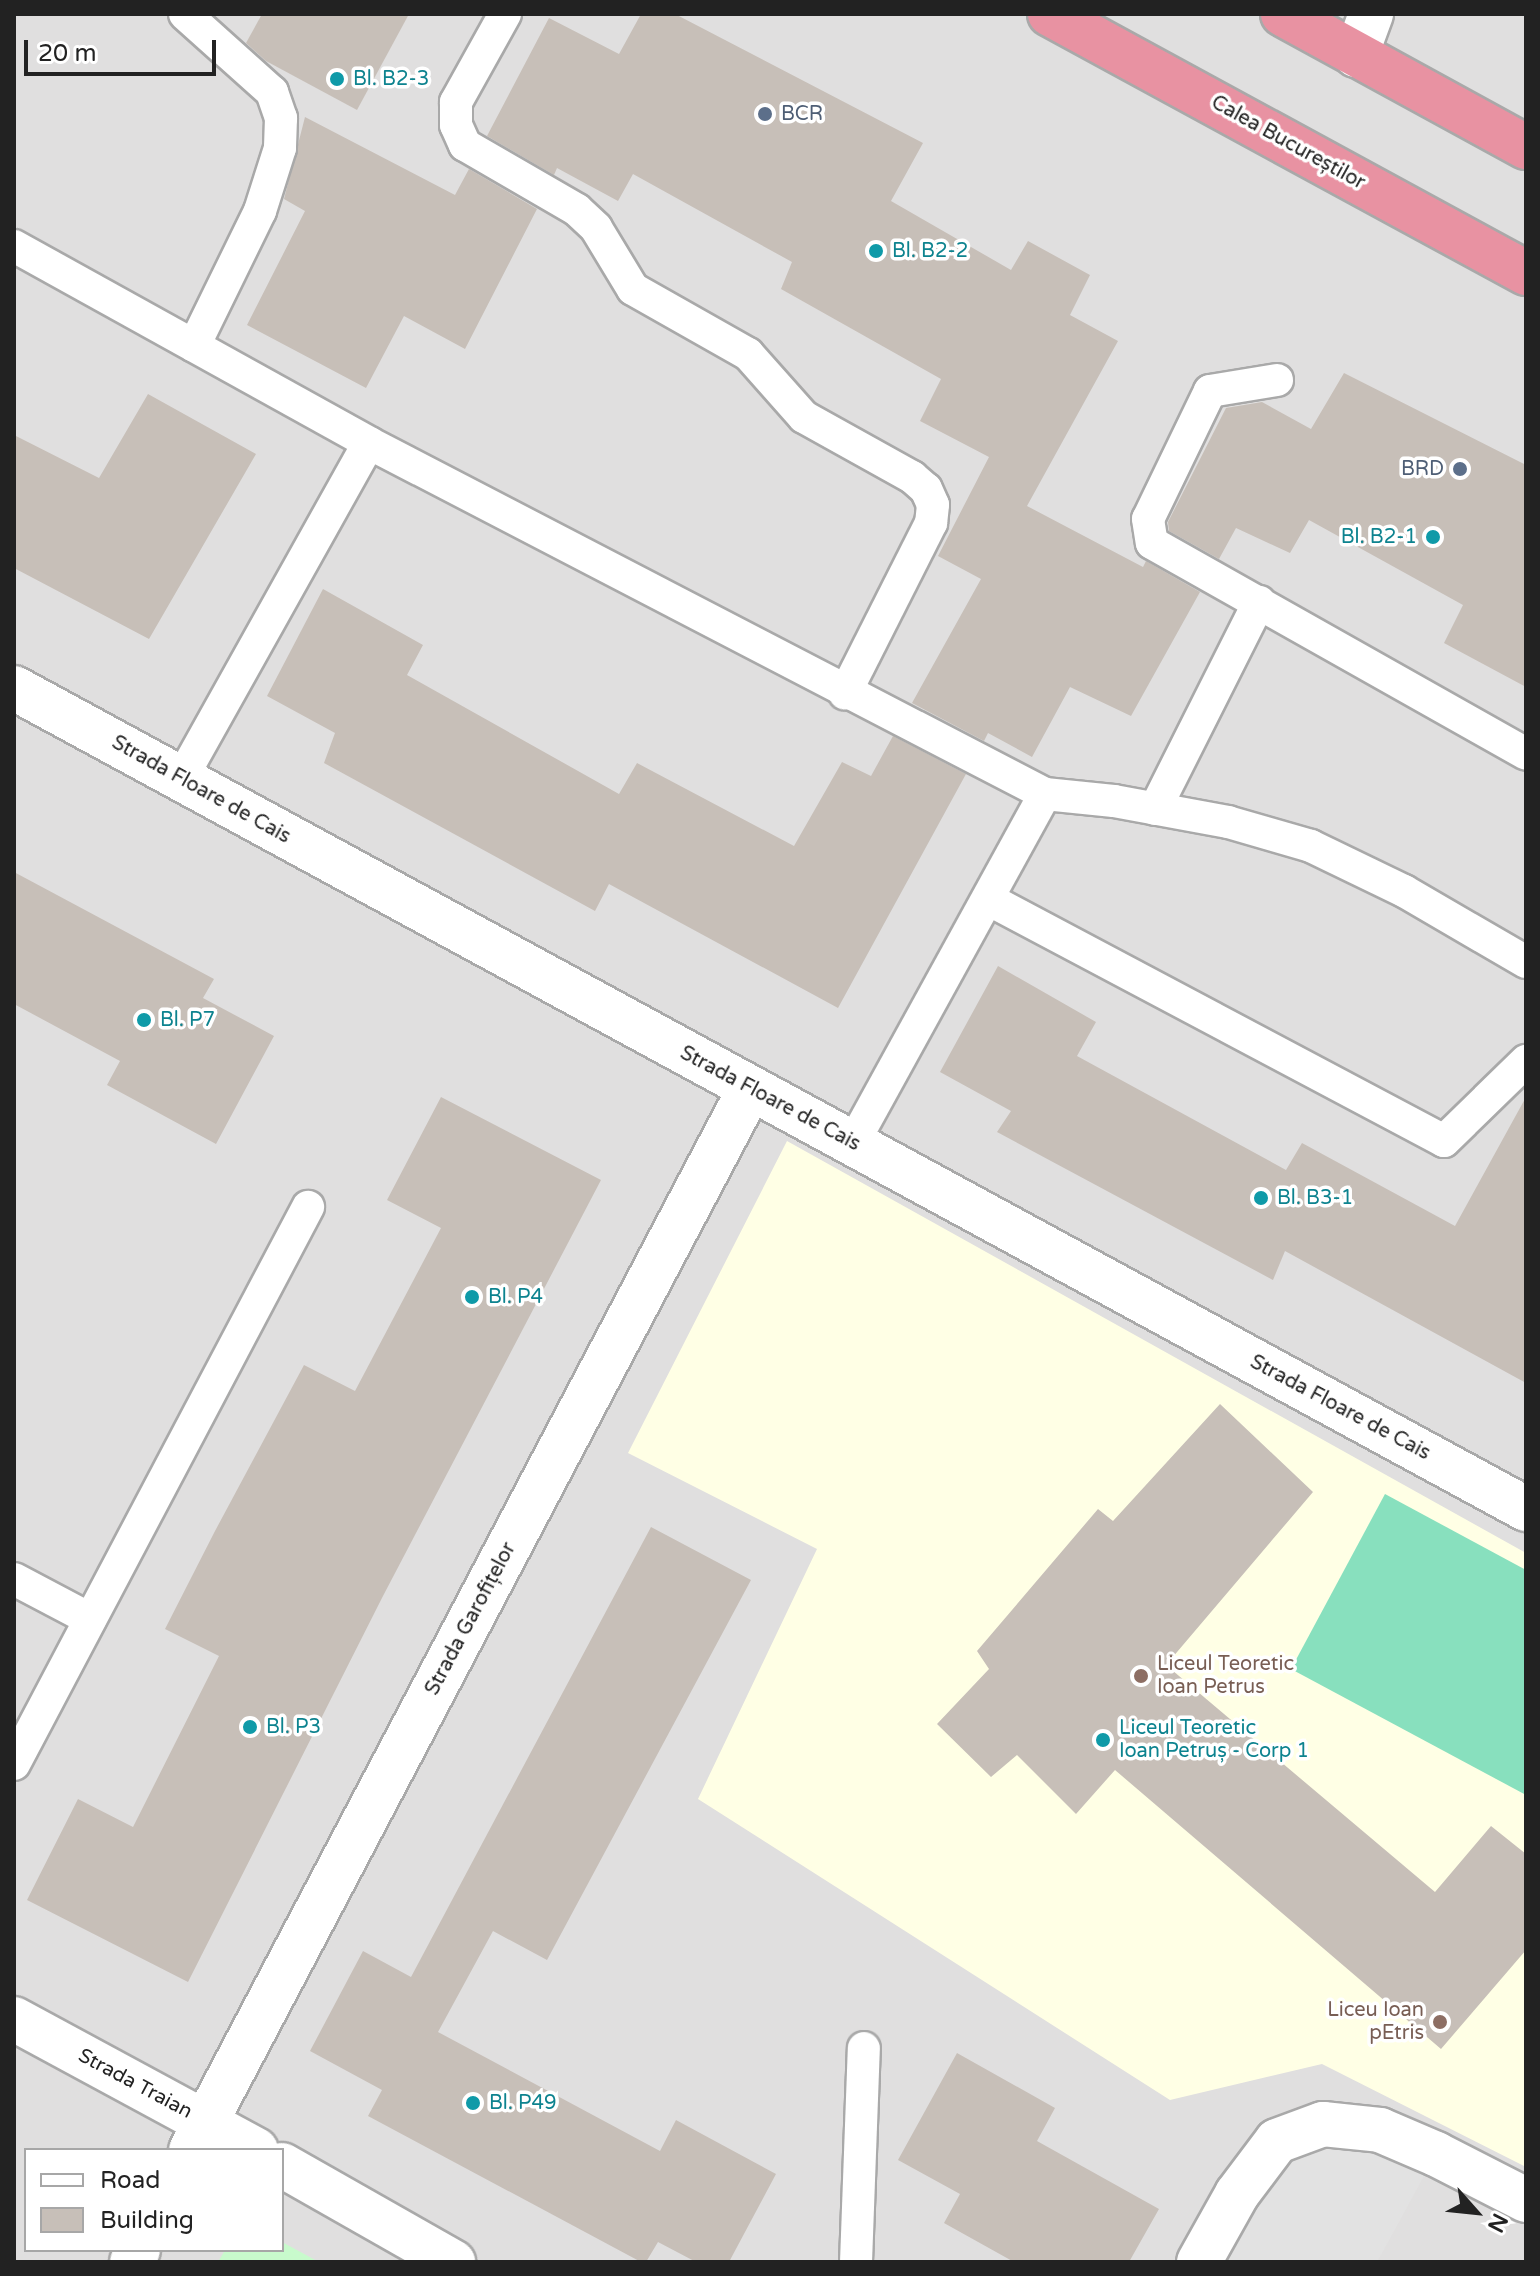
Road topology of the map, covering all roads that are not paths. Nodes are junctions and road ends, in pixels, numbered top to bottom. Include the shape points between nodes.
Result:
1 (185, 14) edge
2 (505, 14) edge
3 (1050, 14) edge
4 (1283, 14) edge
5 (1371, 14) edge
6 (1356, 55) junction
7 (1526, 147) edge
8 (14, 246) edge
9 (1526, 273) edge
10 (194, 346) junction
11 (1277, 380) dead end
12 (369, 443) junction
13 (1259, 602) junction
14 (14, 688) edge
15 (845, 693) junction
16 (1526, 754) edge
17 (181, 779) junction
18 (1045, 794) junction
19 (1155, 809) junction
20 (988, 899) junction
21 (1526, 962) edge
22 (1526, 1061) edge
23 (750, 1089) junction
24 (853, 1143) junction
25 (308, 1207) dead end
26 (1526, 1509) edge
27 (14, 1579) edge
28 (90, 1619) junction
29 (14, 1764) edge
30 (14, 2019) edge
31 (864, 2048) dead end
32 (198, 2136) edge
33 (248, 2148) edge
34 (284, 2166) edge
35 (1526, 2200) edge
36 (453, 2262) edge
37 (856, 2262) edge
38 (1199, 2262) edge

1 - 10 lane via 272,92 281,118 280,148 260,211
2 - 15 lane via 456,102 456,125 465,145 577,210 596,228 633,289 748,354 804,417 926,489 933,505 931,523
3 - 9 highway, Calea Bucureștilor
4 - 6 highway
5 - 6 street
6 - 7 highway
8 - 10 lane
10 - 12 lane
11 - 13 lane via 1210,391 1148,519 1152,543
12 - 15 lane
12 - 17 lane
13 - 16 lane
13 - 19 lane
14 - 17 street, Strada Floare de Cais
15 - 18 lane
17 - 23 street, Strada Floare de Cais
18 - 19 lane
18 - 20 lane
19 - 21 lane via 1228,822 1311,846 1404,891
20 - 22 lane via 1444,1141
20 - 24 lane
23 - 24 street, Strada Floare de Cais
23 - 32 street, Strada Garofițelor
24 - 26 street, Strada Floare de Cais
25 - 28 lane
27 - 28 lane
28 - 29 lane
30 - 32 street, Strada Traian
31 - 37 lane
32 - 33 street, Strada Traian
34 - 36 street
35 - 38 street via 1380,2130 1323,2124 1277,2141 1237,2194

